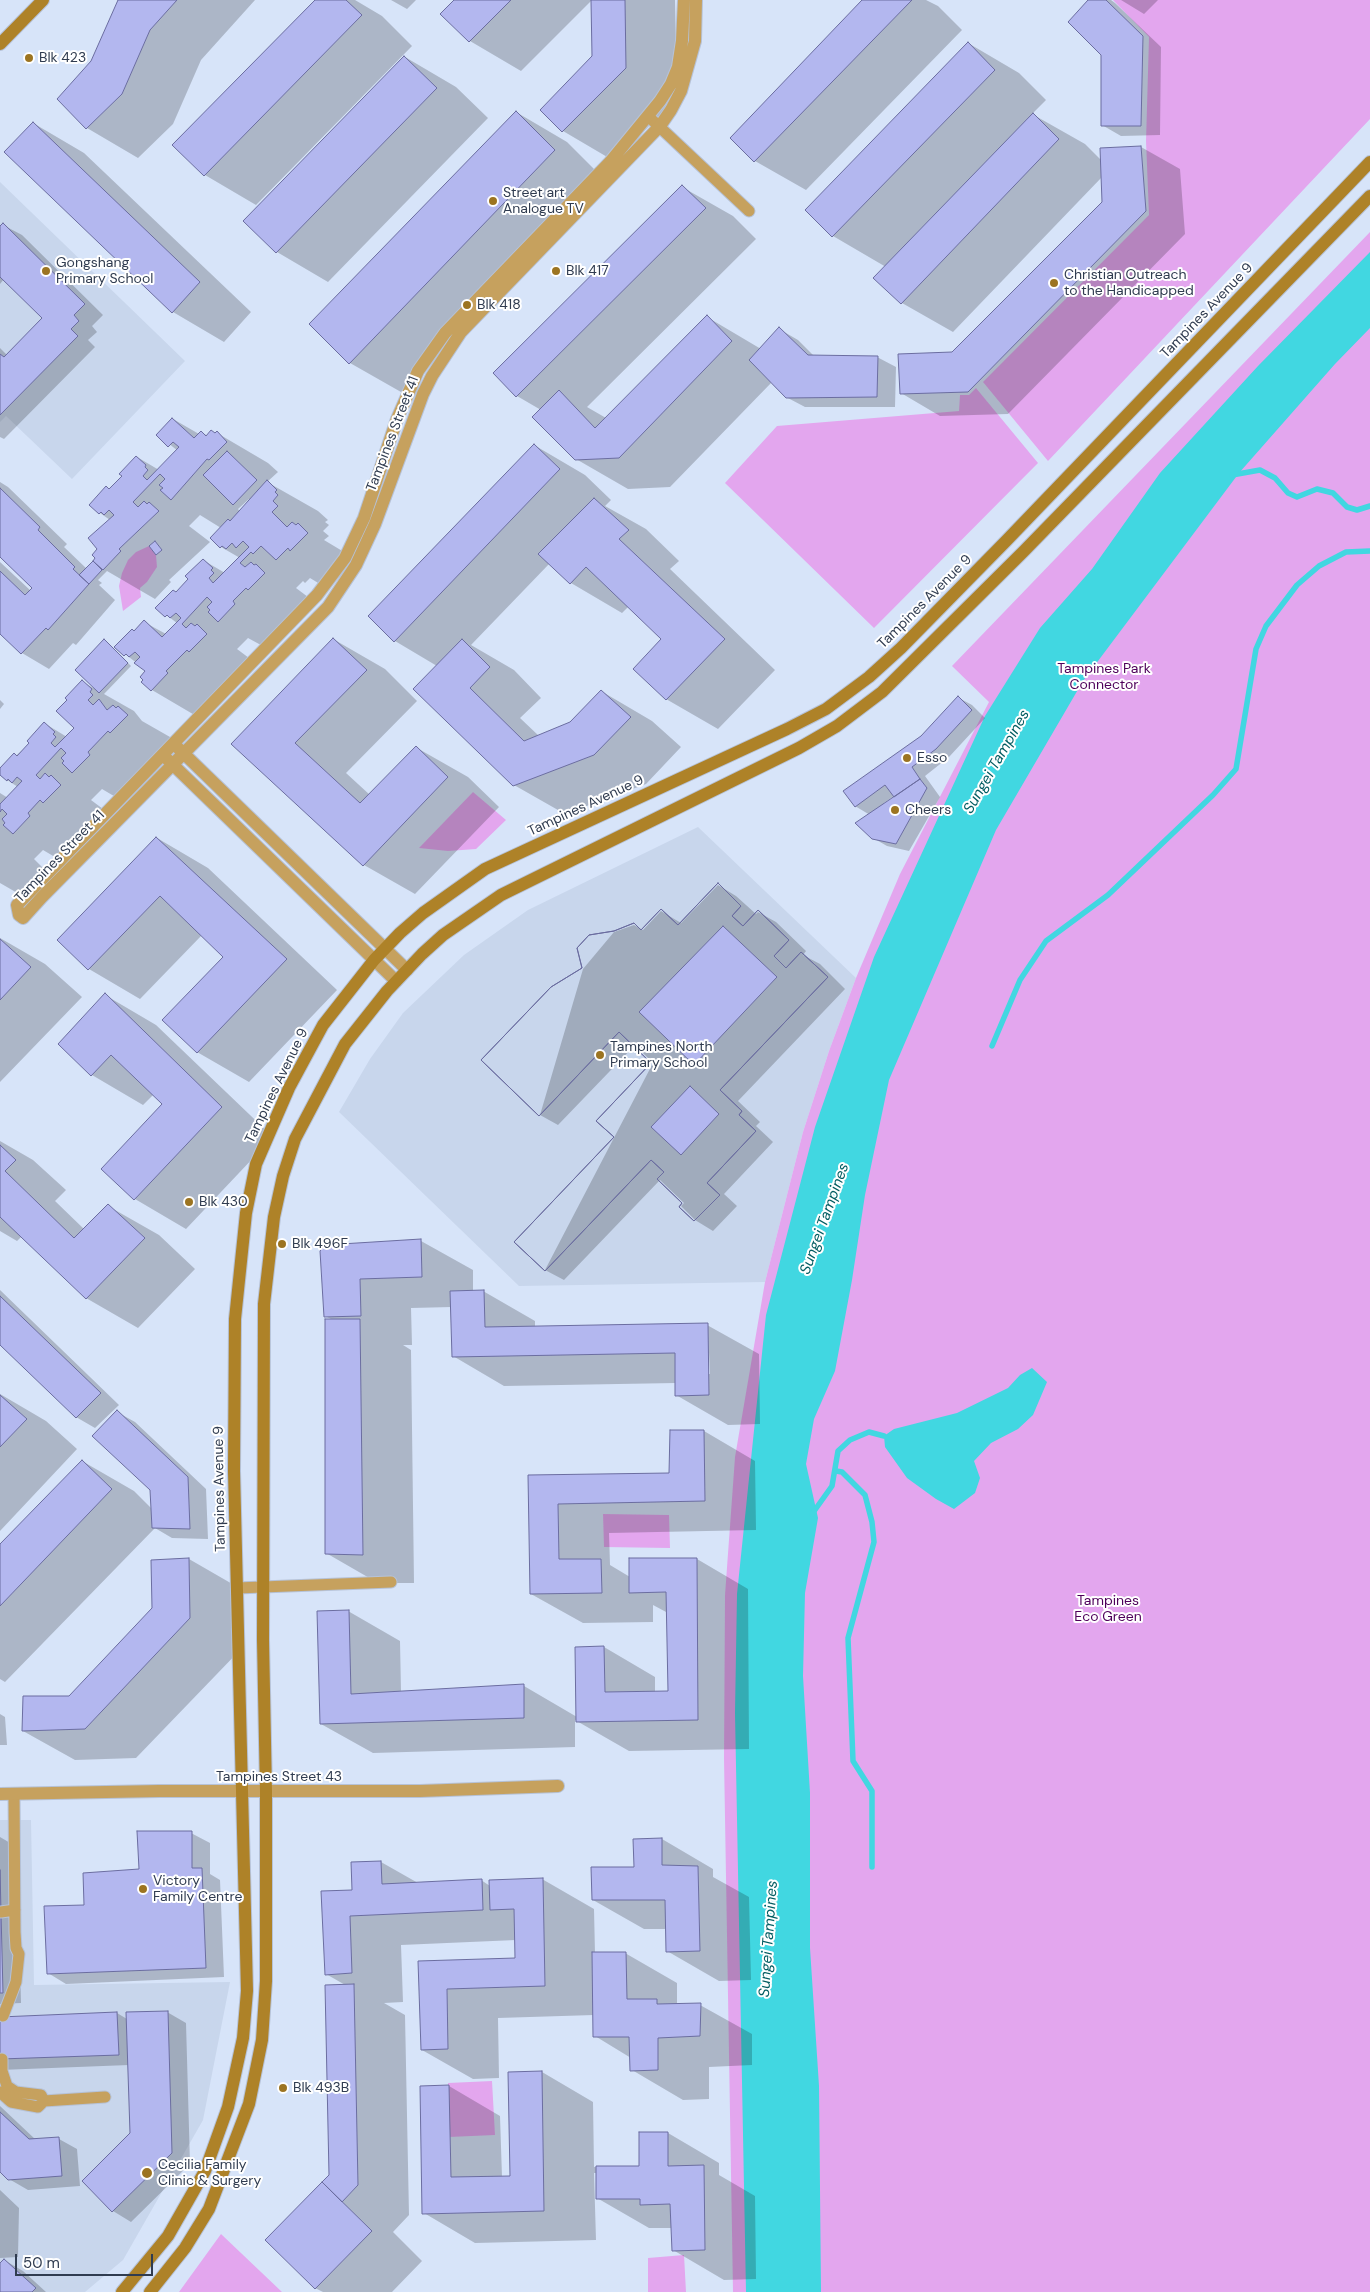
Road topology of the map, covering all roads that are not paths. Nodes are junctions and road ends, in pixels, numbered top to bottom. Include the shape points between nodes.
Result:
1 (43, 0) edge
2 (684, 0) edge
3 (696, 0) edge
4 (0, 44) edge
5 (649, 117) junction
6 (660, 126) junction
7 (1370, 162) edge
8 (1370, 196) edge
9 (749, 211) dead end
10 (397, 419) junction
11 (410, 425) junction
12 (370, 521) junction
13 (173, 744) junction
14 (183, 753) junction
15 (163, 754) junction
16 (172, 764) junction
17 (384, 949) junction
18 (374, 960) junction
19 (407, 970) junction
20 (396, 981) junction
21 (391, 1582) dead end
22 (263, 1587) junction
23 (237, 1588) junction
24 (558, 1786) dead end
25 (242, 1792) junction
26 (266, 1792) junction
27 (0, 1794) edge
28 (14, 1794) junction
29 (15, 1910) junction
30 (1, 1912) edge
31 (16, 1948) junction
32 (0, 2001) edge
33 (4, 2016) dead end
34 (2, 2059) dead end
35 (0, 2092) edge
36 (104, 2097) dead end
37 (44, 2101) junction
38 (122, 2292) edge
39 (150, 2292) edge

1 - 4 main road
2 - 5 street, Tampines Street 41 via 678,67
3 - 6 street, Tampines Street 41 via 695,41 688,70 681,91
5 - 6 lane
5 - 10 street, Tampines Street 41 via 610,162 445,333 418,371
6 - 9 lane
6 - 11 street, Tampines Street 41 via 461,332 432,376
7 - 17 main road, Tampines Avenue 9 via 1007,540 869,677 826,709 787,729 485,869 423,913
8 - 19 main road via 882,692 837,726 799,748 501,895 443,935
10 - 11 lane
10 - 12 street, Tampines Street 41
11 - 12 street, Tampines Street 41
12 - 13 street, Tampines Street 41 via 317,595
12 - 14 street, Tampines Street 41 via 356,565 328,607
13 - 14 street
13 - 15 street, Tampines Street 41
14 - 16 street, Tampines Street 41
14 - 17 street
15 - 16 street
15 - 16 street, Tampines Street 41 via 17,905 19,915 23,918
16 - 18 street
17 - 18 main road, Tampines Avenue 9
17 - 19 street
18 - 20 street
18 - 23 main road, Tampines Avenue 9 via 323,1025 289,1088 254,1174 246,1213 234,1338
19 - 20 main road
20 - 22 main road via 345,1044 313,1103 295,1139 274,1217 262,1350
21 - 22 lane
22 - 23 lane
22 - 26 main road
23 - 25 main road, Tampines Avenue 9
24 - 26 street, Tampines Street 43 via 420,1792
25 - 26 street, Tampines Street 43
25 - 28 street, Tampines Street 43
25 - 38 main road, Tampines Avenue 9 via 248,1991 235,2080 221,2130 193,2194 168,2236
26 - 39 main road via 265,2007 255,2080 241,2127 209,2209 185,2248
27 - 28 street, Tampines Street 43
28 - 29 lane
29 - 30 lane
29 - 31 lane
31 - 32 lane via 5,1994
31 - 33 lane via 19,1954 16,1982
34 - 37 lane via 2,2071 8,2086 16,2092 41,2095
35 - 37 lane via 7,2100 38,2107
36 - 37 lane

